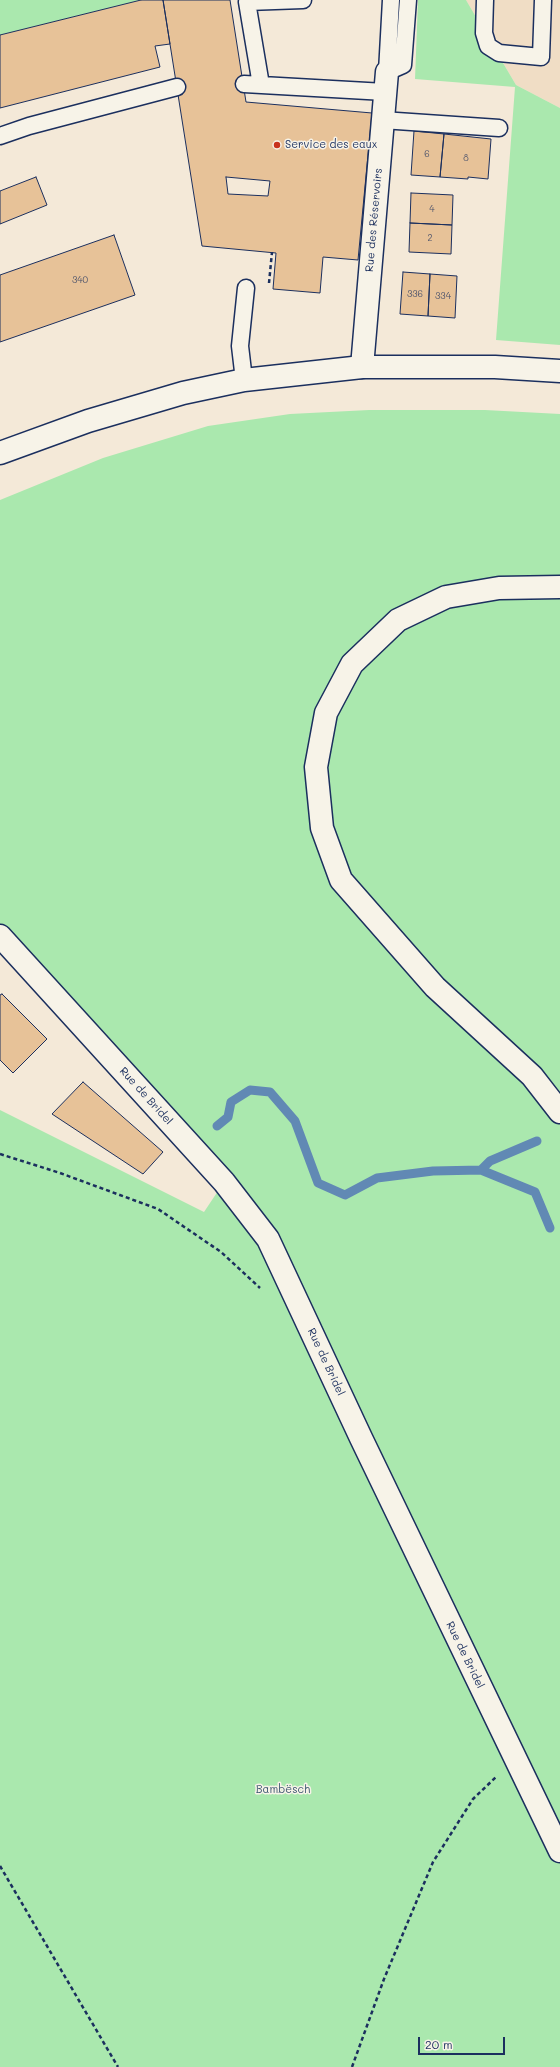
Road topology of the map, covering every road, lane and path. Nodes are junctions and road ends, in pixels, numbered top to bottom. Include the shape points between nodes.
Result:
1 (303, 0) edge
2 (391, 0) edge
3 (408, 0) edge
4 (485, 0) edge
5 (543, 0) edge
6 (386, 82) junction
7 (244, 84) dead end
8 (261, 85) junction
9 (177, 87) dead end
10 (382, 120) junction
11 (498, 128) dead end
12 (0, 136) edge
13 (246, 288) dead end
14 (362, 367) junction
15 (560, 371) edge
16 (244, 380) junction
17 (0, 453) edge
18 (560, 587) edge
19 (0, 936) edge
20 (560, 1112) edge
21 (0, 1154) edge
22 (266, 1293) dead end
23 (515, 1759) junction
24 (560, 1851) edge
25 (0, 1866) edge
26 (118, 2067) edge
27 (352, 2067) edge

1 - 8 lane via 247,2
2 - 6 lane
3 - 6 lane via 403,65
4 - 5 lane via 484,33 488,46 499,53 540,57
6 - 8 lane
6 - 10 street, Rue des Réservoirs
7 - 8 lane
9 - 12 lane
10 - 11 lane
10 - 14 street, Rue des Réservoirs
13 - 16 lane via 240,346
14 - 15 street via 495,367
14 - 16 street
16 - 17 street via 183,393 88,421
18 - 20 street via 499,588 446,597 398,620 352,664 326,713 316,767 322,828 341,880 435,987 532,1076
19 - 23 street, Rue de Bridel via 224,1182 268,1239
21 - 22 path via 158,1209 221,1252
23 - 24 street, Rue de Bridel
23 - 27 path via 473,1798 433,1862 384,1978
25 - 26 path

